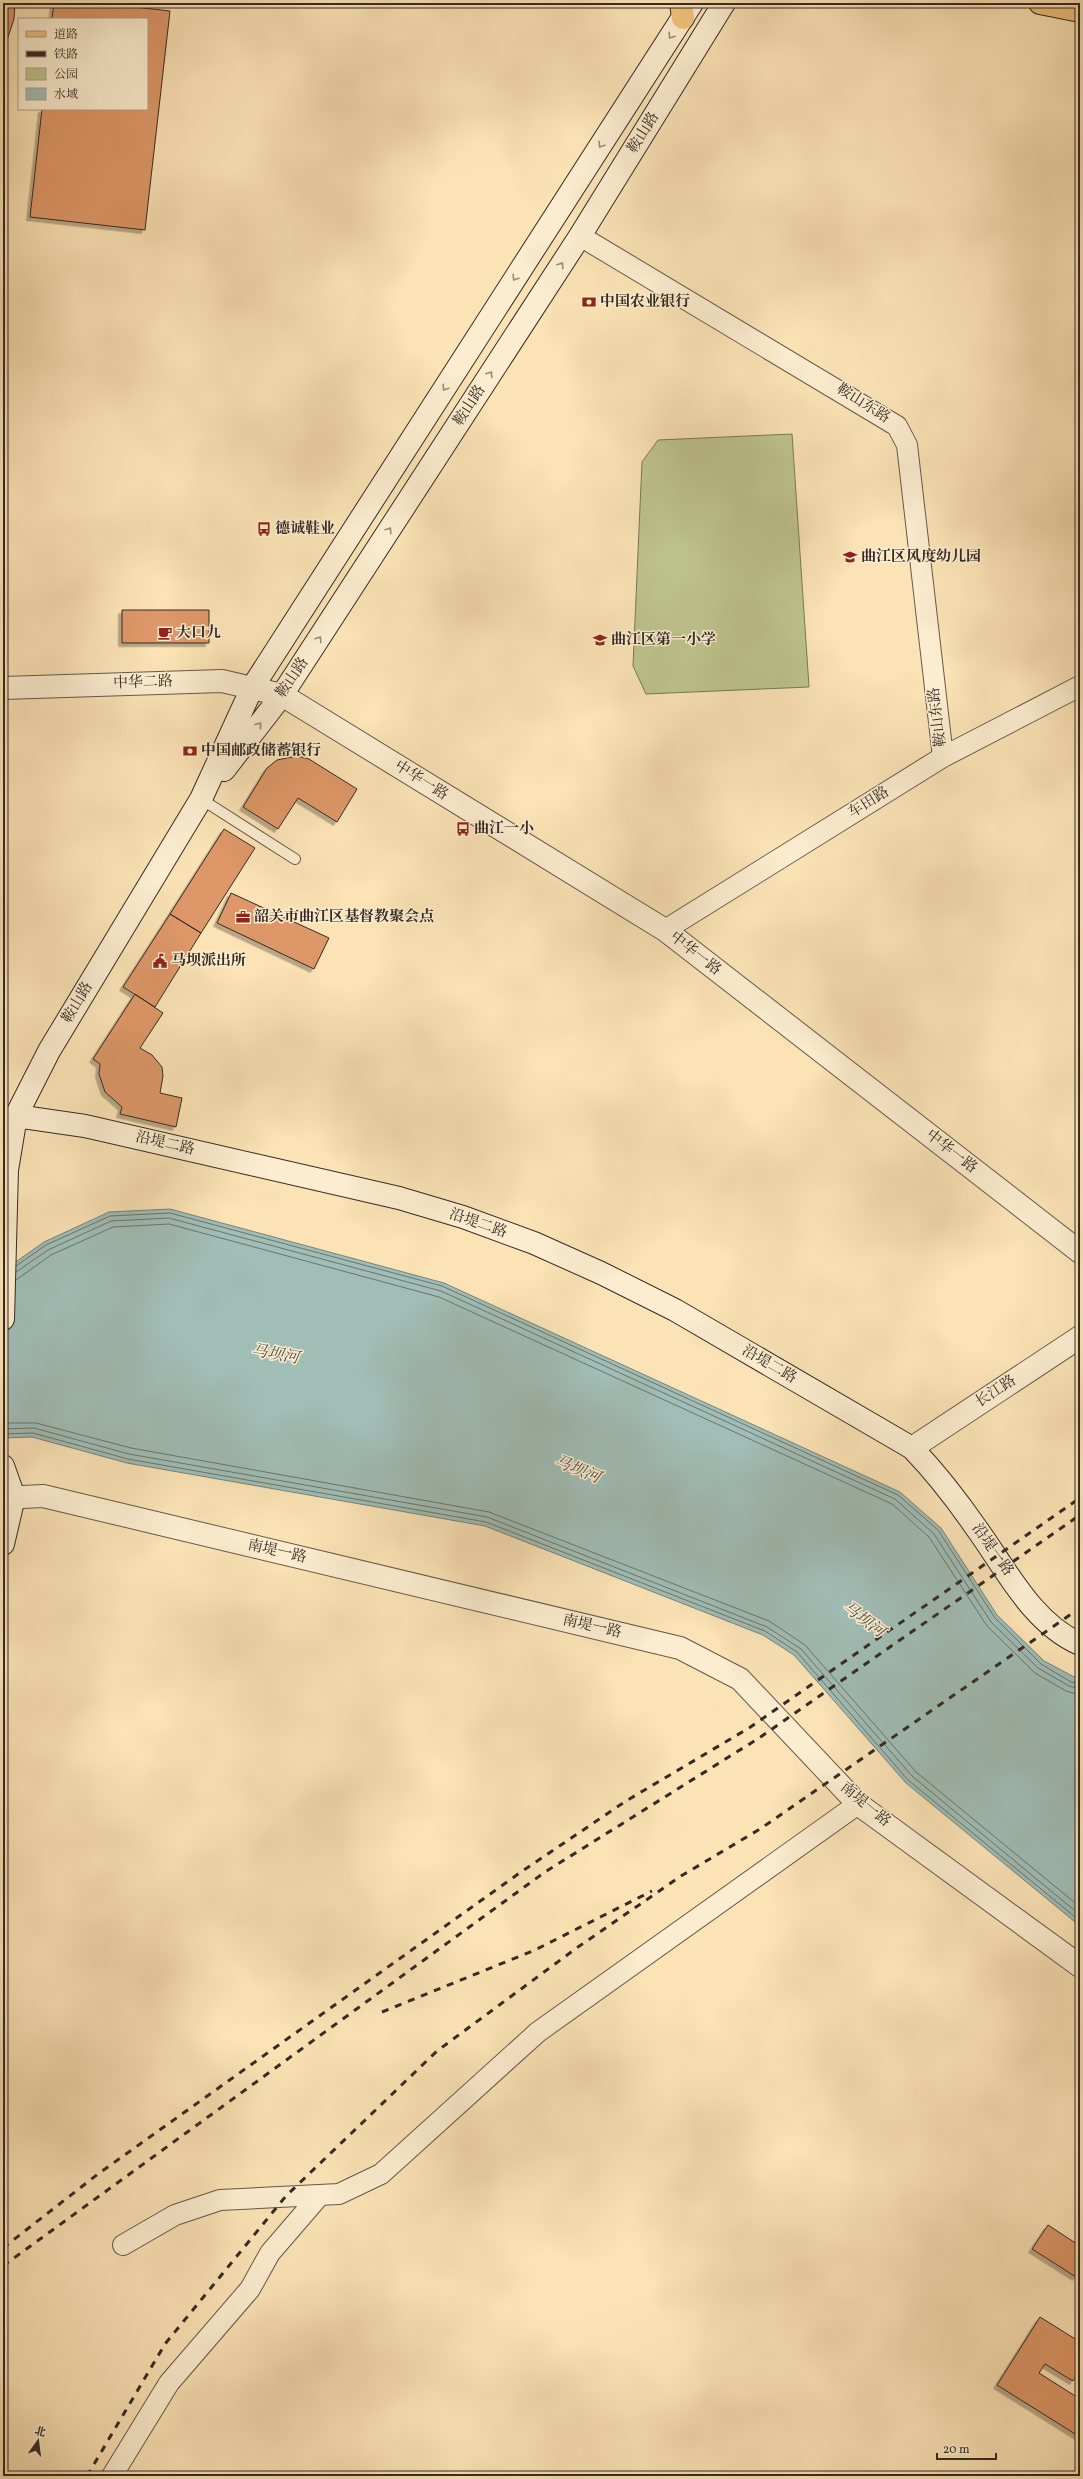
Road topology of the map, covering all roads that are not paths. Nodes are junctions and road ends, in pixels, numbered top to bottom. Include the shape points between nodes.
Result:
1 (724, 3) edge
2 (1040, 3) edge
3 (685, 8) edge
4 (1080, 11) edge
5 (580, 236) junction
6 (1080, 686) edge
7 (3, 688) edge
8 (252, 688) junction
9 (282, 696) junction
10 (943, 758) junction
11 (201, 799) junction
12 (296, 859) dead end
13 (664, 930) junction
14 (9, 1119) edge
15 (1080, 1252) edge
16 (3, 1319) edge
17 (1080, 1337) edge
18 (912, 1448) junction
19 (3, 1466) edge
20 (9, 1497) edge
21 (3, 1544) edge
22 (1080, 1644) edge
23 (858, 1804) junction
24 (1080, 1966) edge
25 (320, 2195) junction
26 (123, 2245) dead end
27 (112, 2476) edge

1 - 5 main road, 鞍山路
2 - 4 main road
3 -> 8 main road, 鞍山路
9 -> 5 main road, 鞍山路
5 - 10 street, 鞍山东路 via 890,420 899,430 907,445
6 - 10 street, 车田路
7 - 8 main road, 中华二路 via 222,681
8 - 9 main road, 中华二路
8 - 11 main road, 鞍山路
11 -> 9 main road, 鞍山路
9 - 13 main road, 中华一路
10 - 13 street, 车田路
11 - 12 lane
11 - 14 main road, 鞍山路
13 - 15 main road, 中华一路
14 - 16 main road, 鞍山路
14 - 18 main road, 沿堤二路 via 85,1126 399,1198 534,1243 675,1310
17 - 18 main road, 长江路
18 - 22 main road, 沿堤一路 via 940,1477 1021,1592 1044,1620
19 - 20 main road
20 - 21 main road
20 - 23 main road, 南堤一路 via 43,1496 680,1648 740,1680
23 - 24 main road, 南堤一路
23 - 25 street via 538,2032 381,2174 339,2194
25 - 26 street via 220,2200 175,2215
25 - 27 street via 270,2253 250,2289 169,2383

